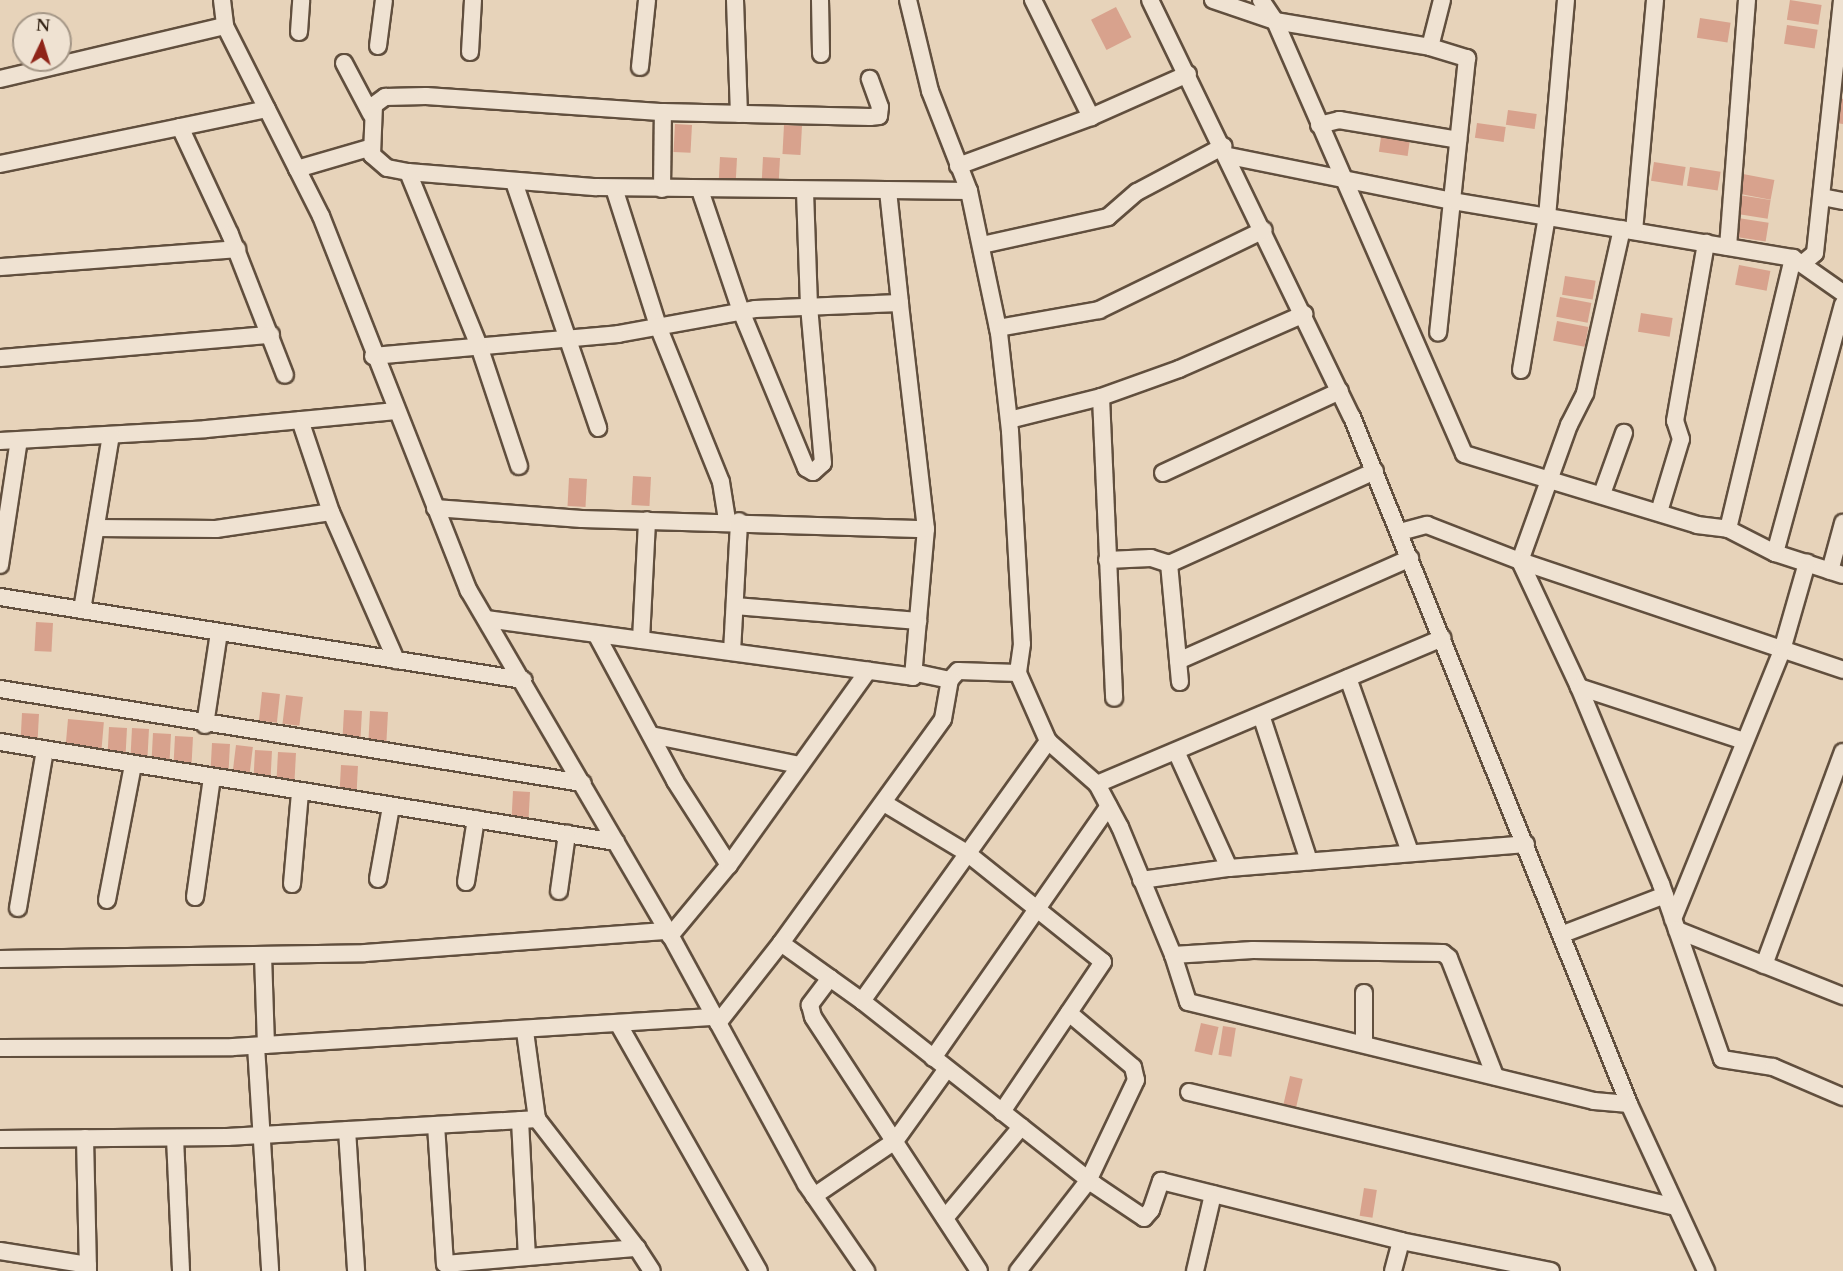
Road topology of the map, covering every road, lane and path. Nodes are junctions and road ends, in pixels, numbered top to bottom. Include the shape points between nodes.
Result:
1 (222, 0) edge
2 (301, 0) edge
3 (384, 0) edge
4 (473, 0) edge
5 (647, 0) edge
6 (735, 0) edge
7 (820, 0) edge
8 (908, 0) edge
9 (1033, 0) edge
10 (1150, 0) edge
11 (1213, 0) edge
12 (1261, 0) edge
13 (1442, 0) edge
14 (1566, 0) edge
15 (1655, 0) edge
16 (1747, 0) edge
17 (1842, 0) edge
18 (1275, 21) junction
19 (1841, 25) edge
20 (225, 26) junction
21 (299, 32) dead end
22 (378, 46) dead end
23 (1430, 47) junction
24 (470, 52) dead end
25 (821, 54) dead end
26 (344, 63) dead end
27 (640, 67) dead end
28 (1188, 74) junction
29 (0, 79) edge
30 (870, 79) dead end
31 (267, 109) junction
32 (663, 112) junction
33 (372, 114) junction
34 (739, 114) junction
35 (1091, 117) junction
36 (1319, 125) junction
37 (180, 127) junction
38 (1458, 140) junction
39 (372, 147) junction
40 (1226, 151) junction
41 (0, 164) edge
42 (958, 166) junction
43 (297, 168) junction
44 (408, 172) junction
45 (1343, 179) junction
46 (514, 182) junction
47 (614, 188) junction
48 (662, 189) junction
49 (699, 190) junction
50 (805, 191) junction
51 (888, 191) junction
52 (969, 191) junction
53 (1822, 197) junction
54 (1452, 201) junction
55 (1843, 201) edge
56 (1547, 217) junction
57 (1264, 230) junction
58 (1628, 230) junction
59 (1706, 243) junction
60 (982, 245) junction
61 (1728, 247) junction
62 (237, 249) junction
63 (1797, 261) junction
64 (0, 267) edge
65 (1843, 293) edge
66 (900, 303) junction
67 (1843, 304) edge
68 (809, 306) junction
69 (741, 311) junction
70 (1304, 314) junction
71 (658, 326) junction
72 (998, 328) junction
73 (1438, 332) dead end
74 (271, 335) junction
75 (566, 338) junction
76 (479, 346) junction
77 (373, 356) junction
78 (0, 358) edge
79 (1521, 370) dead end
80 (285, 375) dead end
81 (1340, 391) junction
82 (1101, 397) junction
83 (396, 411) junction
84 (300, 420) junction
85 (1009, 420) junction
86 (598, 428) dead end
87 (1624, 433) dead end
88 (111, 435) junction
89 (19, 440) junction
90 (0, 441) edge
91 (519, 466) dead end
92 (1375, 471) junction
93 (1163, 473) dead end
94 (1550, 478) junction
95 (1602, 494) junction
96 (435, 508) junction
97 (331, 512) junction
98 (1659, 512) junction
99 (647, 520) junction
100 (733, 521) junction
101 (1843, 523) edge
102 (97, 528) junction
103 (926, 529) junction
104 (1728, 529) junction
105 (1400, 532) junction
106 (1775, 553) junction
107 (1410, 558) junction
108 (1107, 560) junction
109 (1520, 561) junction
110 (1169, 564) junction
111 (1807, 564) junction
112 (0, 565) edge
113 (1837, 573) edge
114 (0, 597) edge
115 (735, 606) junction
116 (82, 610) junction
117 (486, 619) junction
118 (918, 621) junction
119 (219, 632) junction
120 (596, 634) junction
121 (1442, 638) junction
122 (641, 640) junction
123 (1782, 650) junction
124 (732, 652) junction
125 (396, 660) junction
126 (1178, 661) junction
127 (1843, 670) edge
128 (868, 671) junction
129 (913, 672) junction
130 (1018, 673) junction
131 (1348, 678) junction
132 (950, 680) junction
133 (522, 681) junction
134 (1180, 682) dead end
135 (1579, 687) junction
136 (0, 689) edge
137 (1114, 698) dead end
138 (1261, 715) junction
139 (205, 725) junction
140 (651, 735) junction
141 (1048, 741) junction
142 (1744, 741) junction
143 (0, 742) edge
144 (45, 750) junction
145 (1176, 751) junction
146 (1843, 752) edge
147 (133, 765) junction
148 (800, 765) junction
149 (212, 778) junction
150 (582, 783) junction
151 (1097, 784) junction
152 (300, 792) junction
153 (884, 803) junction
154 (1109, 806) junction
155 (391, 807) junction
156 (476, 819) junction
157 (567, 834) junction
158 (616, 842) junction
159 (1526, 844) junction
160 (1410, 852) junction
161 (967, 853) junction
162 (1309, 861) junction
163 (729, 865) junction
164 (1229, 868) junction
165 (378, 879) dead end
166 (1141, 880) junction
167 (466, 882) dead end
168 (292, 884) dead end
169 (559, 891) dead end
170 (1665, 895) junction
171 (195, 897) dead end
172 (107, 900) dead end
173 (1039, 907) junction
174 (18, 908) dead end
175 (1675, 924) junction
176 (669, 934) junction
177 (1563, 934) junction
178 (781, 943) junction
179 (263, 955) junction
180 (1173, 955) junction
181 (0, 959) edge
182 (1764, 965) junction
183 (830, 978) junction
184 (1364, 993) dead end
185 (1843, 996) edge
186 (862, 1001) junction
187 (1070, 1013) junction
188 (716, 1020) junction
189 (619, 1025) junction
190 (525, 1031) junction
191 (1364, 1043) junction
192 (261, 1045) junction
193 (0, 1048) edge
194 (933, 1058) junction
195 (946, 1070) junction
196 (1495, 1076) junction
197 (1189, 1092) dead end
198 (1843, 1097) edge
199 (1629, 1104) junction
200 (1002, 1112) junction
201 (528, 1119) junction
202 (436, 1125) junction
203 (1021, 1127) junction
204 (347, 1130) junction
205 (262, 1135) junction
206 (85, 1138) junction
207 (175, 1138) junction
208 (0, 1139) edge
209 (895, 1141) junction
210 (1088, 1181) junction
211 (1213, 1194) junction
212 (814, 1196) junction
213 (1675, 1208) junction
214 (945, 1218) junction
215 (1401, 1242) junction
216 (637, 1248) junction
217 (0, 1251) edge
218 (527, 1257) junction
219 (88, 1268) edge
220 (445, 1268) edge
221 (181, 1271) edge
222 (270, 1271) edge
223 (356, 1271) edge
224 (652, 1271) edge
225 (759, 1271) edge
226 (866, 1271) edge
227 (979, 1271) edge
228 (1018, 1271) edge
229 (1195, 1271) edge
230 (1393, 1271) edge
231 (1551, 1271) edge
232 (1706, 1271) edge

1 - 20 street
2 - 21 street
3 - 22 street
4 - 24 street
5 - 27 street
6 - 34 street
7 - 25 street
8 - 42 street via 930,91
9 - 35 street
10 - 28 street
11 - 18 street
12 - 18 street
13 - 23 street
14 - 56 street
15 - 58 street
16 - 61 street
17 - 19 street
18 - 23 street
18 - 36 street
19 - 53 street
20 - 29 street
20 - 31 street
23 - 38 street via 1467,58
26 - 33 street
28 - 35 street
28 - 40 street
30 - 34 street via 880,106 879,116
31 - 37 street
31 - 43 street
32 - 33 street via 426,96 385,97 374,105
32 - 34 street
32 - 48 street
33 - 39 street
35 - 42 street
36 - 38 street via 1339,120
36 - 45 street
37 - 41 street
37 - 62 street
38 - 54 street
39 - 43 street
39 - 44 street via 378,164
40 - 45 street
40 - 57 street
40 - 60 street via 1137,192 1108,217
42 - 52 street
43 - 77 street via 321,216
44 - 46 street
44 - 76 street
45 - 54 street
45 - 94 street via 1464,453
46 - 47 street
46 - 75 street
47 - 48 street
47 - 71 street
48 - 49 street
49 - 50 street
49 - 69 street
50 - 51 street
50 - 68 street
51 - 52 street
51 - 66 street
52 - 60 street
53 - 55 street
53 - 63 street via 1815,253
54 - 56 street
54 - 73 street
56 - 58 street
56 - 79 street
57 - 70 street
57 - 72 street via 1099,310
58 - 59 street
58 - 94 street via 1585,393
59 - 61 street
59 - 98 street via 1675,421 1681,439
60 - 72 street
61 - 63 street
62 - 64 street
62 - 74 street
63 - 65 street
63 - 104 street
66 - 68 street
66 - 103 street
67 - 106 street
68 - 69 street
68 - 69 street via 823,463 821,469 813,472 806,468
69 - 71 street
70 - 81 street
70 - 82 street via 1179,369
71 - 75 street
71 - 100 street
72 - 85 street
74 - 78 street
74 - 80 street
75 - 76 street
75 - 86 street
76 - 77 street
76 - 91 street
77 - 83 street
81 - 92 street
81 - 93 street
82 - 85 street
82 - 108 street
83 - 84 street
83 - 96 street
84 - 88 street
84 - 97 street
85 - 130 street via 1022,644
87 - 95 street
88 - 89 street
88 - 102 street
89 - 90 street
89 - 112 street
92 - 105 street
92 - 110 street
94 - 95 street
94 - 109 street
95 - 98 street
96 - 99 street
96 - 117 street via 469,591
97 - 102 street via 216,529
97 - 125 street
98 - 104 street
99 - 100 street
99 - 122 street
100 - 103 street
100 - 115 street
101 - 113 street
102 - 116 street
103 - 118 street
104 - 106 street
105 - 107 street
105 - 109 street via 1426,525
106 - 111 street
107 - 121 street
107 - 126 street
108 - 110 street via 1151,558
108 - 137 street
109 - 123 street
109 - 135 street
110 - 126 street
111 - 113 street
111 - 123 street
114 - 116 street
115 - 118 street
115 - 124 street
116 - 119 street
117 - 120 street
117 - 133 street
118 - 129 street
119 - 125 street
119 - 139 street
120 - 122 street
120 - 140 street
121 - 131 street
121 - 159 street
122 - 124 street
123 - 127 street
123 - 142 street
124 - 128 street
125 - 133 street
126 - 134 street
128 - 129 street via 913,677
128 - 148 street
129 - 132 street
130 - 132 street via 958,671
130 - 141 street
131 - 138 street
131 - 160 street
132 - 153 street via 943,718
133 - 150 street
135 - 142 street
135 - 170 street
136 - 139 street
138 - 145 street
138 - 162 street
139 - 150 street
140 - 148 street
140 - 163 street
141 - 151 street
141 - 161 street
142 - 175 street
143 - 144 street
144 - 147 street
144 - 174 street
145 - 151 street
145 - 164 street
146 - 182 street
147 - 149 street
147 - 172 street
148 - 163 street
149 - 152 street
149 - 171 street
150 - 158 street
151 - 154 street
152 - 155 street
152 - 168 street
153 - 161 street
153 - 178 street
154 - 166 street
154 - 173 street
155 - 156 street
155 - 165 street
156 - 157 street
156 - 167 street
157 - 158 street
157 - 169 street
158 - 176 street
159 - 160 street
159 - 177 street
160 - 162 street
161 - 173 street
161 - 186 street
162 - 164 street
163 - 176 street
164 - 166 street
166 - 180 street
170 - 175 street
170 - 177 street
173 - 187 street via 1104,962
173 - 194 street
175 - 182 street
175 - 198 street via 1722,1059 1773,1067
176 - 179 street via 365,953
176 - 188 street
177 - 199 street
178 - 183 street
178 - 188 street
179 - 181 street
179 - 192 street
180 - 191 street via 1188,1002
180 - 196 street via 1253,950 1443,953 1449,958
182 - 185 street
183 - 186 street
183 - 209 street via 810,1005 813,1017
184 - 191 street
186 - 194 street
187 - 200 street
187 - 210 street via 1136,1073 1133,1088
188 - 189 street
188 - 212 street
189 - 190 street
189 - 225 street
190 - 192 street
190 - 201 street
191 - 196 street
192 - 193 street
192 - 205 street
194 - 195 street
195 - 200 street
195 - 209 street
196 - 199 street via 1594,1101
197 - 213 street
199 - 213 street
200 - 203 street
201 - 202 street
201 - 216 street
201 - 218 street
202 - 204 street
202 - 220 street
203 - 210 street
203 - 214 street
204 - 205 street
204 - 223 street
205 - 207 street
205 - 222 street
206 - 207 street
206 - 208 street
206 - 219 street
207 - 221 street
209 - 212 street
209 - 214 street
210 - 211 street via 1144,1218 1151,1210 1161,1181
210 - 228 street
211 - 215 street
211 - 229 street
212 - 226 street
213 - 232 street
214 - 227 street
215 - 230 street
215 - 231 street
216 - 218 street
216 - 224 street
217 - 219 street
218 - 220 street

